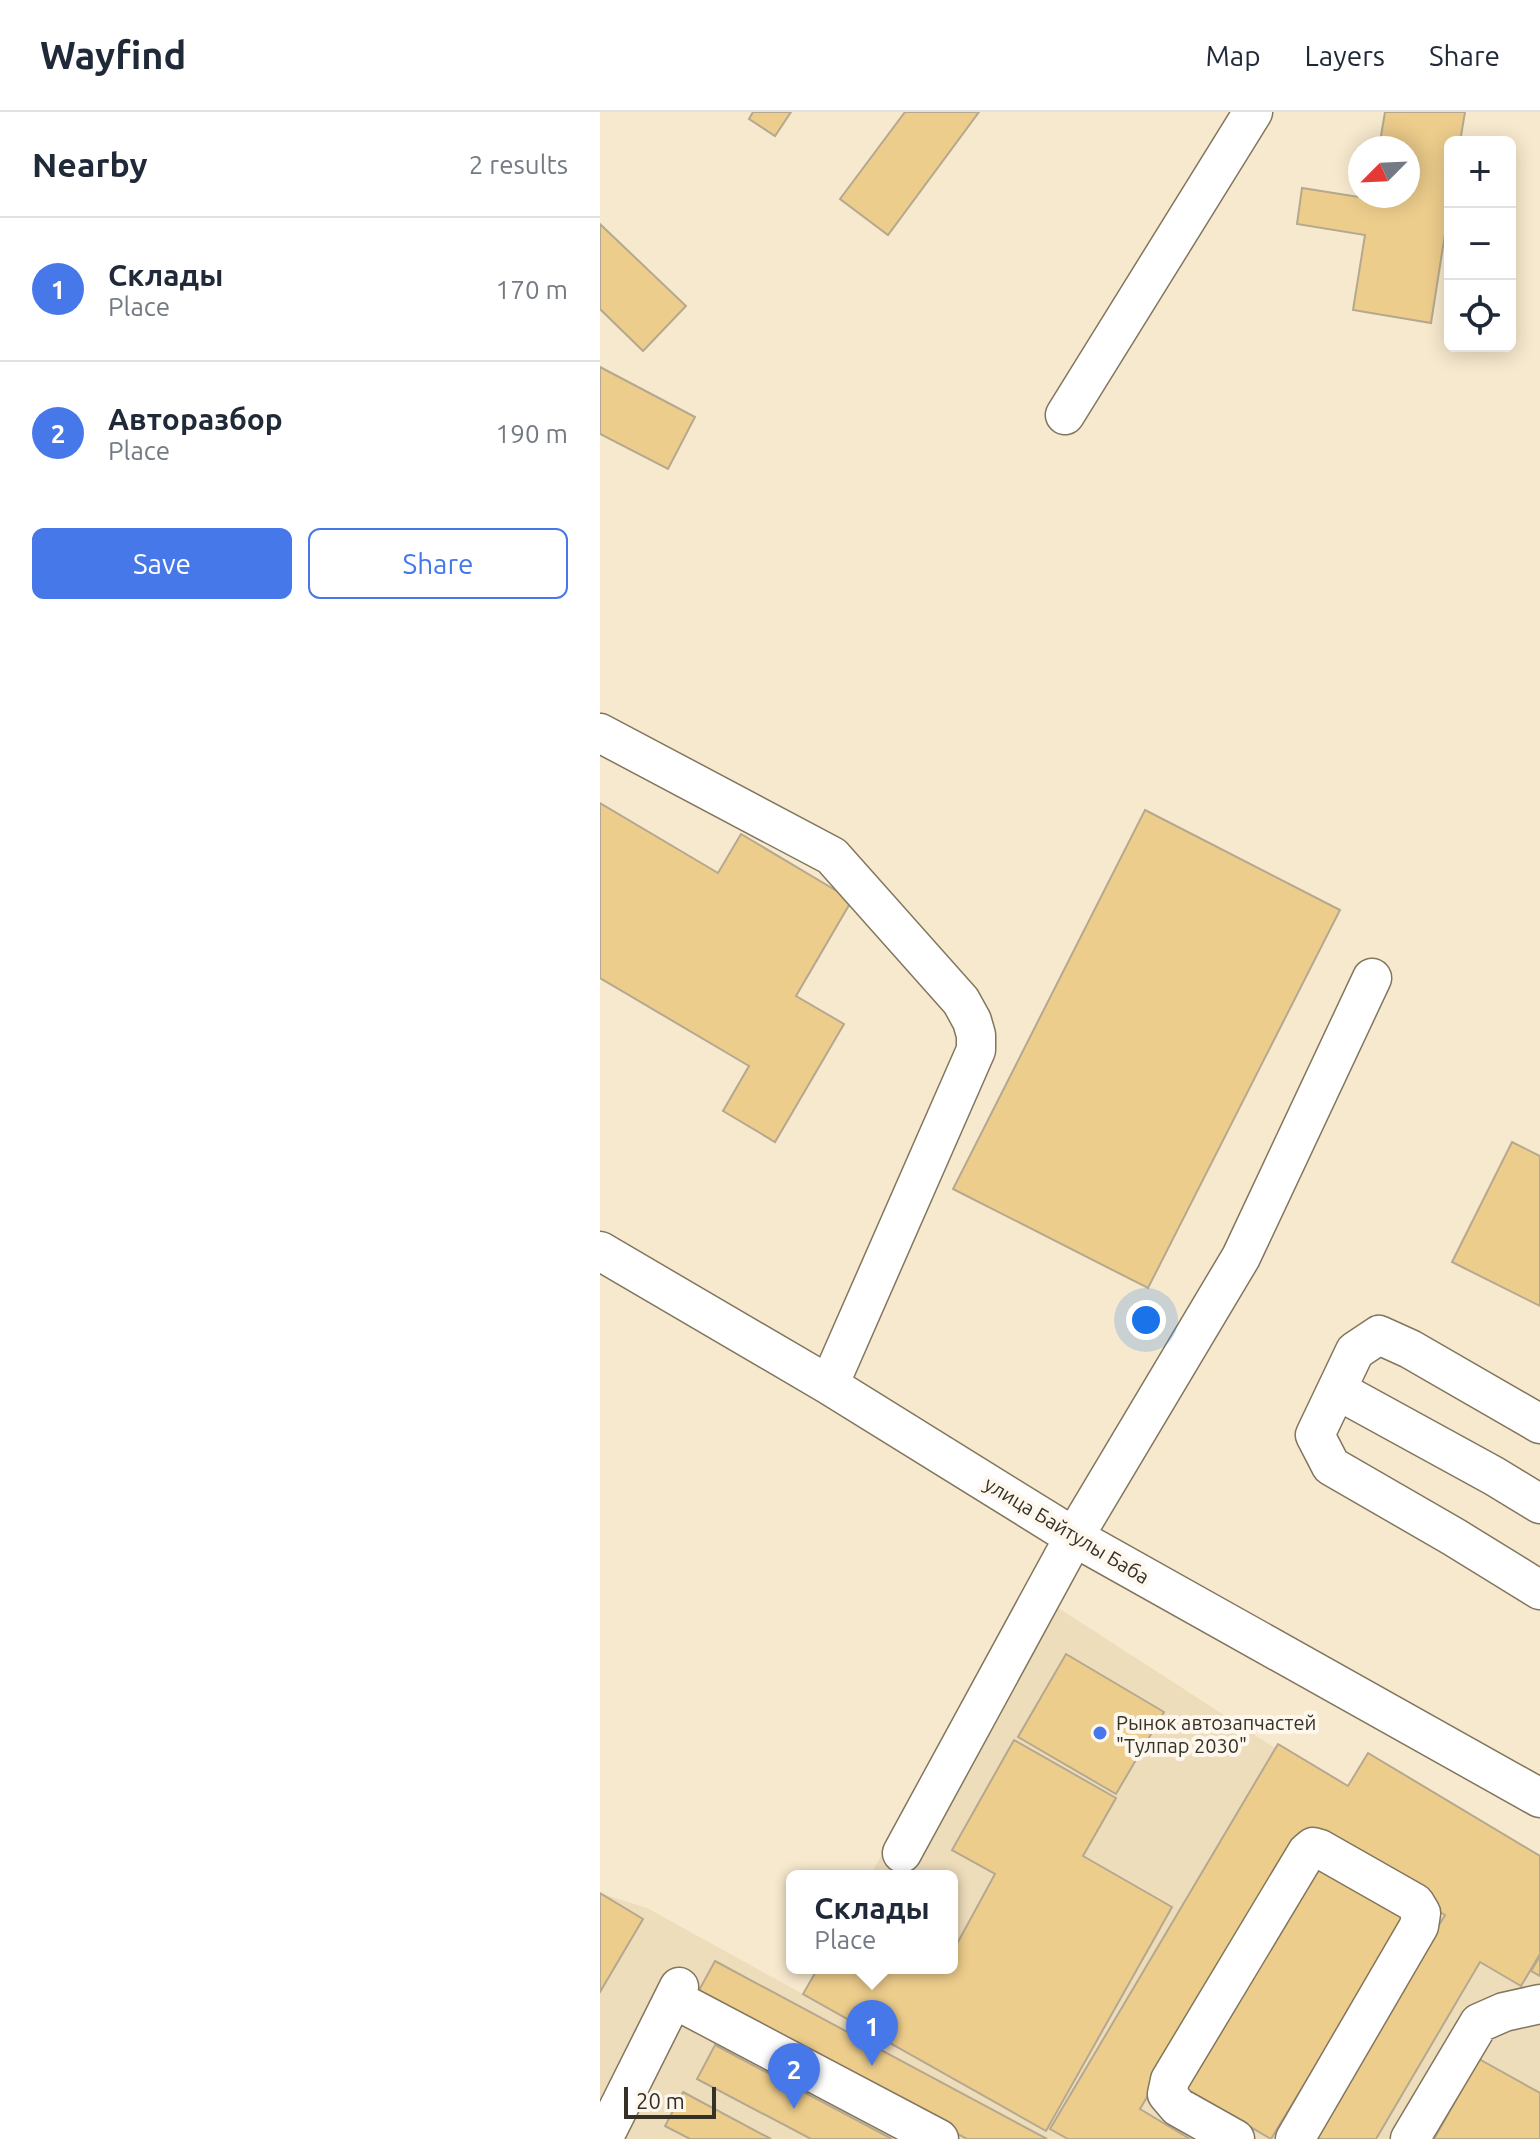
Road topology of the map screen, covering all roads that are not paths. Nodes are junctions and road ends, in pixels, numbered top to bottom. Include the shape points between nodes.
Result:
1 (1253, 112) edge
2 (1065, 415) dead end
3 (600, 733) edge
4 (1372, 978) dead end
5 (600, 1251) edge
6 (829, 1385) junction
7 (1337, 1390) junction
8 (1540, 1424) edge
9 (1540, 1504) edge
10 (1074, 1537) junction
11 (1540, 1590) edge
12 (1538, 1791) edge
13 (902, 1853) dead end
14 (1540, 2004) edge
15 (603, 2139) edge
16 (939, 2139) edge
17 (1235, 2139) edge
18 (1295, 2139) edge
19 (1410, 2139) edge

1 - 2 street
3 - 6 street via 832,856 934,969 972,1021 976,1050
4 - 10 street via 1241,1257
5 - 6 street, улица Байтулы Баба
6 - 10 street, улица Байтулы Баба
7 - 8 street via 1355,1351 1379,1335
7 - 9 street
7 - 11 street via 1315,1435 1331,1466
10 - 12 street, улица Байтулы Баба
10 - 13 street
14 - 19 street via 1479,2023
15 - 16 street via 676,1993
17 - 18 street via 1178,2107 1167,2094 1170,2080 1313,1847 1415,1903 1421,1913 1419,1926

